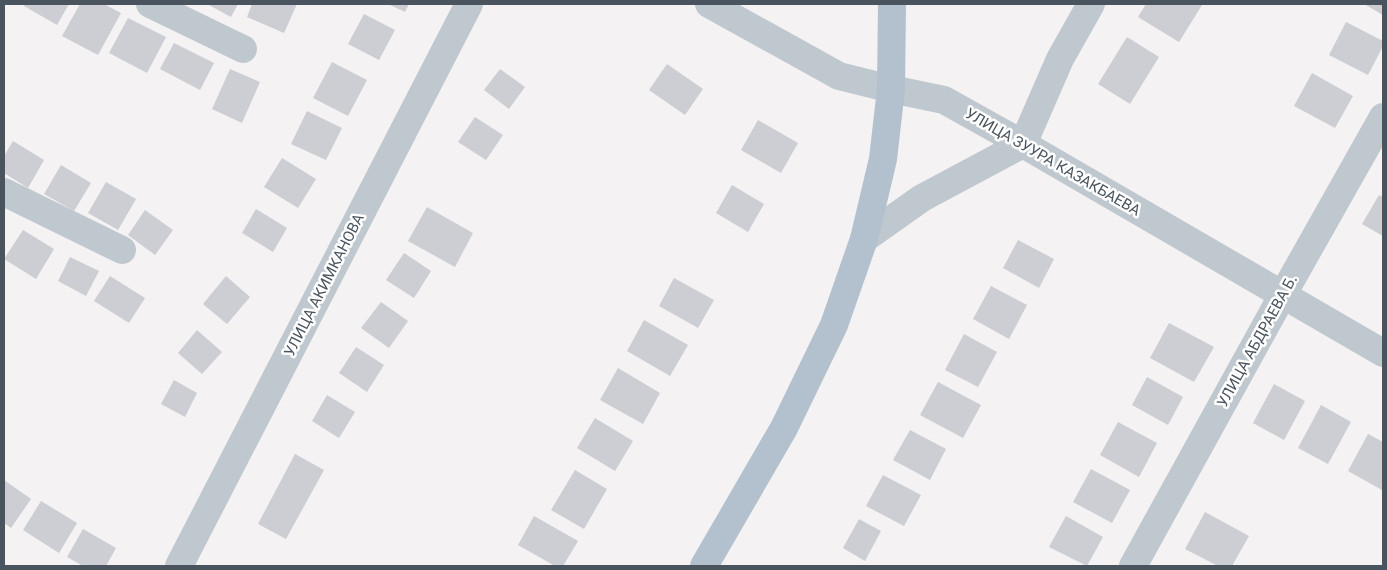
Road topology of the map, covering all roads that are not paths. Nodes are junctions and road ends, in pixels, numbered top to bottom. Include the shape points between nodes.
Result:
1 (150, 4) edge
2 (469, 4) edge
3 (709, 4) edge
4 (892, 4) edge
5 (1068, 4) edge
6 (1091, 4) edge
7 (243, 49) dead end
8 (1060, 59) junction
9 (891, 89) junction
10 (1383, 117) edge
11 (1023, 144) junction
12 (4, 192) edge
13 (864, 239) junction
14 (122, 250) dead end
15 (1282, 296) junction
16 (1383, 353) edge
17 (180, 566) edge
18 (704, 566) edge
19 (1133, 566) edge

1 - 7 street
2 - 17 street, УЛИЦА АКИМКАНОВА
3 - 9 street, УЛИЦА ЗУУРА КАЗАКБАЕВА via 839,76
4 - 9 main road
5 - 8 street
6 - 8 street
8 - 11 street
9 - 11 street, УЛИЦА ЗУУРА КАЗАКБАЕВА via 944,100
9 - 13 main road via 884,160
10 - 15 street, УЛИЦА АБДРАЕВА Б.
11 - 13 street via 922,198
11 - 15 street, УЛИЦА ЗУУРА КАЗАКБАЕВА
12 - 14 street
13 - 18 main road via 834,324 788,420
15 - 16 street, УЛИЦА ЗУУРА КАЗАКБАЕВА
15 - 19 street, УЛИЦА АБДРАЕВА Б.

